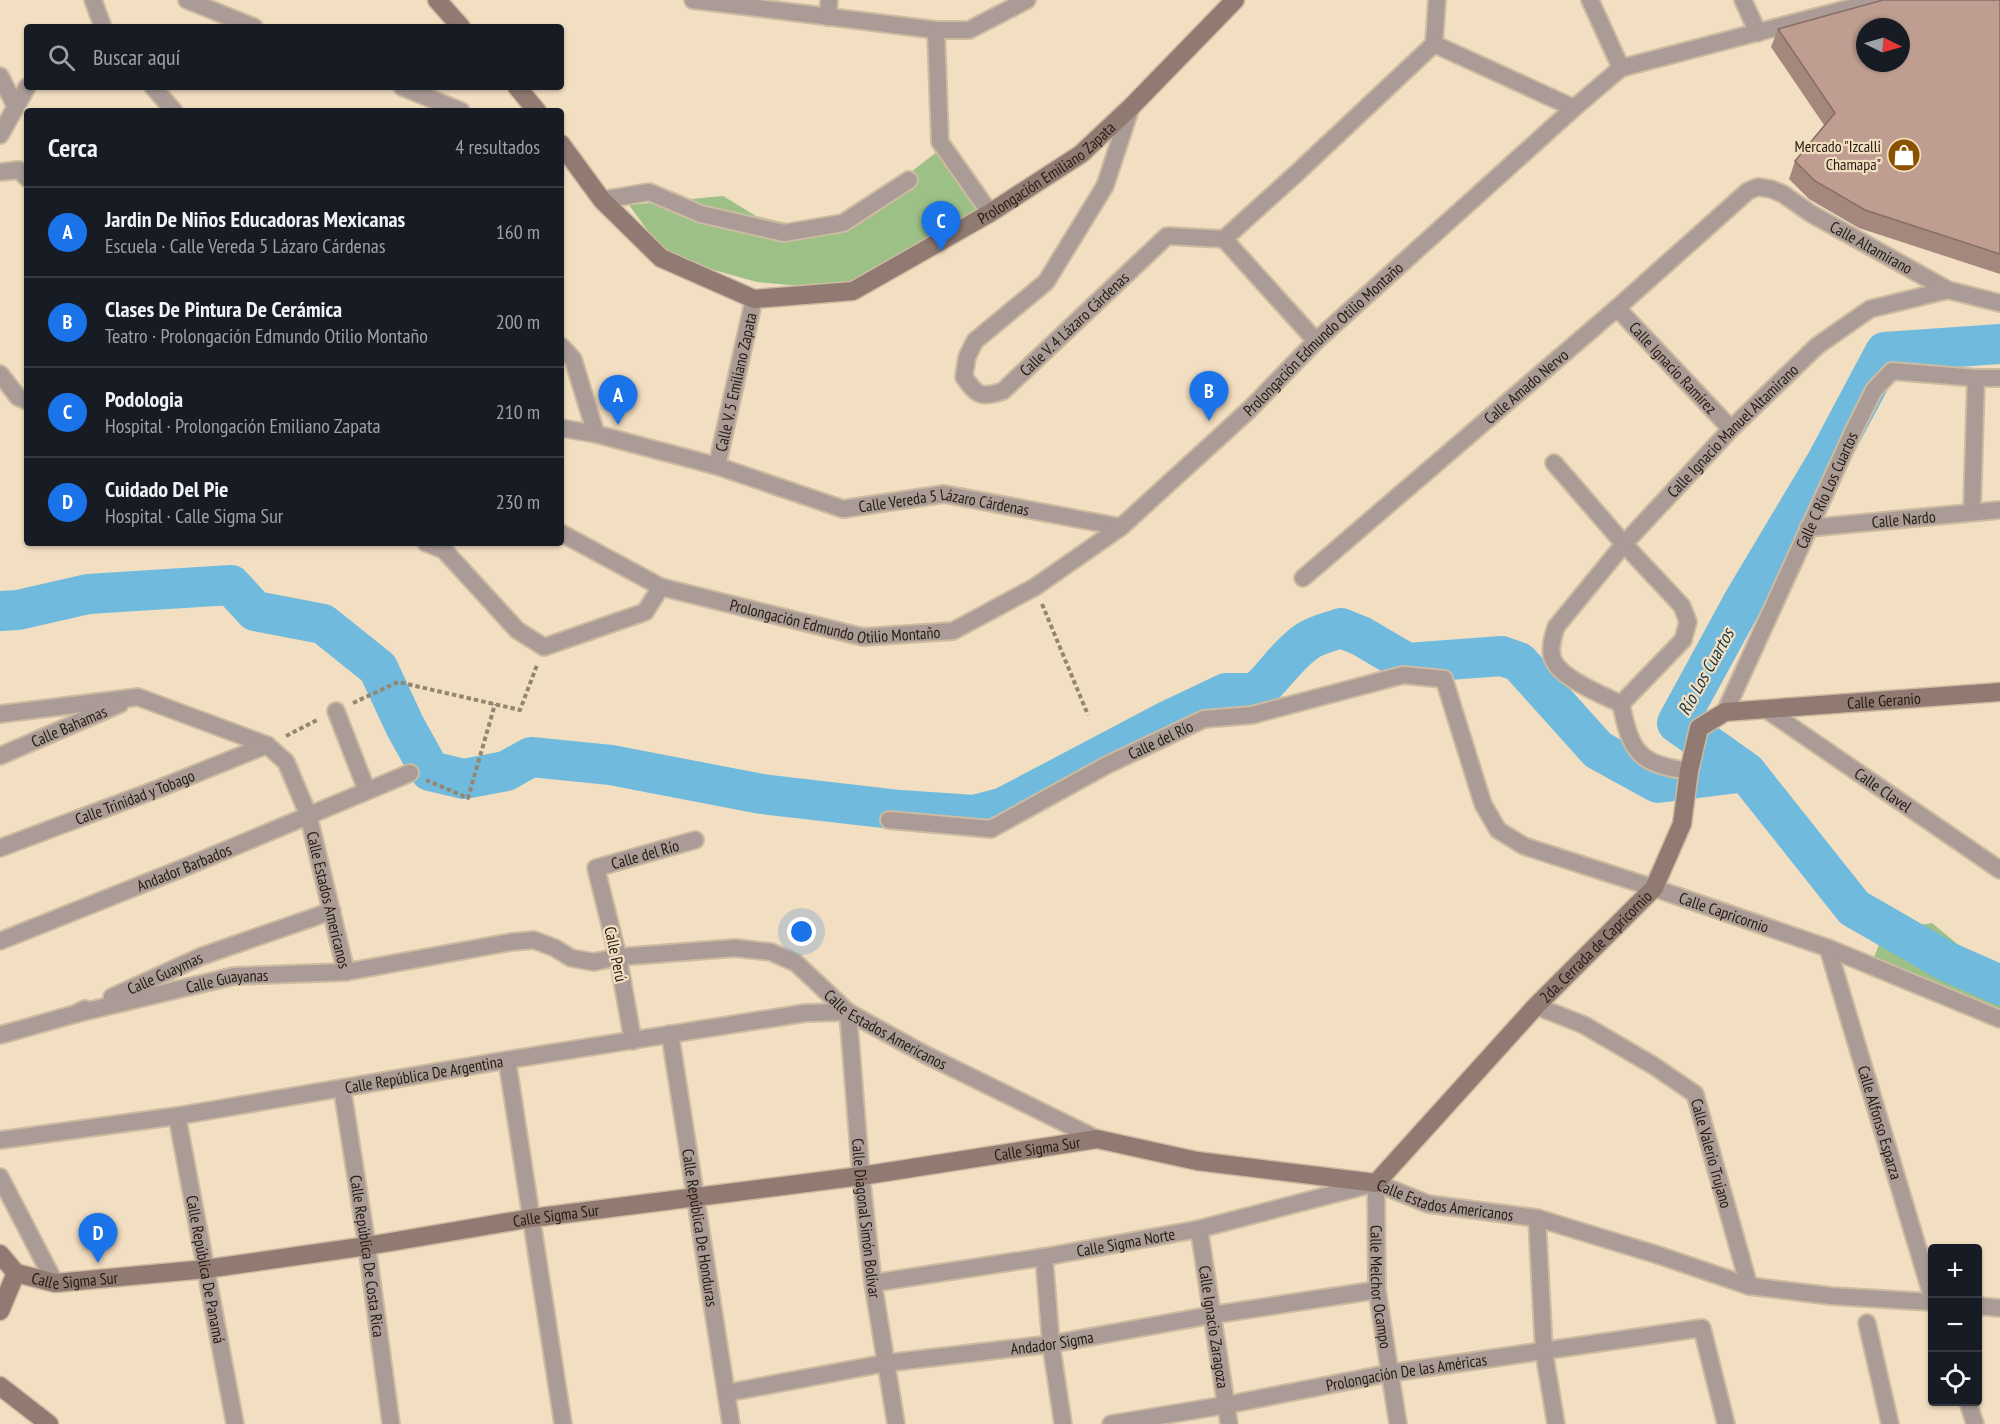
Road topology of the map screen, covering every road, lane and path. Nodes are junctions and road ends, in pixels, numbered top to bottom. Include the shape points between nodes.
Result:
1 (93, 0) edge
2 (187, 0) edge
3 (436, 0) edge
4 (693, 0) edge
5 (1027, 0) edge
6 (1235, 0) edge
7 (1437, 0) edge
8 (1590, 0) edge
9 (1743, 0) edge
10 (1881, 0) edge
11 (750, 3) edge
12 (828, 8) edge
13 (102, 24) edge
14 (247, 24) edge
15 (458, 24) edge
16 (936, 30) junction
17 (1758, 33) junction
18 (1434, 44) junction
19 (1621, 68) junction
20 (0, 76) edge
21 (25, 90) edge
22 (156, 90) edge
23 (410, 90) edge
24 (518, 90) edge
25 (420, 94) junction
26 (15, 105) junction
27 (1131, 107) junction
28 (171, 108) edge
29 (416, 108) edge
30 (454, 108) edge
31 (530, 108) edge
32 (1574, 108) junction
33 (0, 135) edge
34 (564, 148) edge
35 (0, 172) edge
36 (24, 175) edge
37 (909, 180) dead end
38 (1748, 191) joint
39 (602, 200) junction
40 (990, 213) junction
41 (1224, 239) junction
42 (1948, 290) junction
43 (754, 299) junction
44 (2000, 303) edge
45 (1617, 308) junction
46 (1316, 341) junction
47 (564, 349) edge
48 (0, 374) edge
49 (1976, 378) junction
50 (2000, 378) edge
51 (24, 400) edge
52 (564, 429) edge
53 (1731, 429) junction
54 (596, 434) junction
55 (1554, 464) dead end
56 (717, 466) junction
57 (2000, 510) edge
58 (1972, 511) junction
59 (1121, 527) junction
60 (1808, 528) junction
61 (564, 535) edge
62 (1624, 544) junction
63 (434, 546) edge
64 (1303, 578) dead end
65 (661, 587) junction
66 (1035, 587) junction
67 (544, 647) junction
68 (1444, 679) joint
69 (381, 690) dead end
70 (2000, 692) edge
71 (138, 697) junction
72 (495, 704) junction
73 (1621, 704) junction
74 (1767, 710) junction
75 (336, 711) dead end
76 (1725, 712) junction
77 (0, 714) edge
78 (1088, 715) dead end
79 (267, 745) junction
80 (0, 756) edge
81 (1689, 771) junction
82 (410, 773) joint
83 (367, 791) junction
84 (308, 814) junction
85 (890, 820) dead end
86 (695, 840) dead end
87 (0, 848) edge
88 (597, 868) joint
89 (2000, 870) edge
90 (1654, 888) junction
91 (332, 911) junction
92 (0, 941) edge
93 (1828, 948) junction
94 (618, 957) junction
95 (346, 972) junction
96 (1536, 1006) junction
97 (848, 1012) junction
98 (75, 1014) junction
99 (2000, 1019) edge
100 (670, 1034) junction
101 (0, 1035) edge
102 (633, 1041) junction
103 (507, 1060) junction
104 (342, 1088) junction
105 (177, 1116) junction
106 (1097, 1139) junction
107 (0, 1140) edge
108 (861, 1176) junction
109 (0, 1177) edge
110 (1376, 1183) junction
111 (696, 1196) junction
112 (532, 1218) junction
113 (1537, 1218) junction
114 (1199, 1229) junction
115 (367, 1246) junction
116 (0, 1254) edge
117 (1044, 1257) junction
118 (206, 1269) junction
119 (16, 1273) junction
120 (56, 1283) junction
121 (873, 1283) junction
122 (1928, 1283) edge
123 (1749, 1286) junction
124 (1377, 1290) junction
125 (1928, 1302) edge
126 (1982, 1306) edge
127 (2000, 1308) edge
128 (0, 1311) edge
129 (1212, 1315) junction
130 (1867, 1323) dead end
131 (1051, 1344) junction
132 (1544, 1352) junction
133 (886, 1362) junction
134 (1390, 1373) junction
135 (0, 1386) edge
136 (726, 1393) junction
137 (1226, 1405) junction
138 (1970, 1406) edge
139 (49, 1424) edge
140 (235, 1424) edge
141 (391, 1424) edge
142 (563, 1424) edge
143 (731, 1424) edge
144 (896, 1424) edge
145 (1063, 1424) edge
146 (1111, 1424) edge
147 (1229, 1424) edge
148 (1398, 1424) edge
149 (1556, 1424) edge
150 (1726, 1424) edge
151 (1890, 1424) edge
152 (1975, 1424) edge

1 - 13 street
2 - 14 street
3 - 15 main road
4 - 11 street
5 - 16 street via 969,30
6 - 27 main road, Prolongación Emiliano Zapata
7 - 18 street
8 - 19 street
9 - 17 street
10 - 17 street, Prolongación Edmundo Otilio Montaño
11 - 12 street
12 - 16 street
16 - 40 street via 940,142
17 - 19 street, Prolongación Edmundo Otilio Montaño
18 - 32 street
18 - 41 street
19 - 32 street, Prolongación Edmundo Otilio Montaño
20 - 26 street
21 - 26 street
22 - 28 street
23 - 25 street
24 - 31 main road
25 - 29 street
25 - 30 street
26 - 33 street
27 - 40 main road, Prolongación Emiliano Zapata via 1081,154
27 - 41 street, Calle V. 4 Lázaro Cárdenas via 1105,186 1046,282 975,341 964,377 974,392 987,396 1003,391 1167,236
32 - 46 street, Prolongación Edmundo Otilio Montaño
34 - 39 main road, Prolongación Emiliano Zapata
35 - 36 street via 19,170
37 - 39 street via 843,223 784,233 701,214 649,192
38 - 42 street, Calle Altamirano via 1758,187 1783,194
38 - 45 street, Calle Amado Nervo
39 - 43 main road, Prolongación Emiliano Zapata via 661,258
40 - 43 main road, Prolongación Emiliano Zapata via 853,291
41 - 46 street
42 - 44 street, Calle Altamirano
42 - 53 street, Calle Ignacio Manuel Altamirano via 1870,309 1817,346
43 - 56 street, Calle V. 5 Emiliano Zapata
45 - 53 street, Calle Ignacio Ramírez
45 - 64 street, Calle Amado Nervo
46 - 59 street, Prolongación Edmundo Otilio Montaño via 1250,409
47 - 54 street via 573,359
48 - 51 street via 18,398
49 - 50 street, Calle C Río Los Cuartos
49 - 58 street
49 - 60 street, Calle C Río Los Cuartos via 1892,371 1874,390
52 - 54 street, Calle Vereda 5 Lázaro Cárdenas
53 - 62 street, Calle Ignacio Manuel Altamirano
54 - 56 street, Calle Vereda 5 Lázaro Cárdenas
55 - 62 street
56 - 59 street, Calle Vereda 5 Lázaro Cárdenas via 843,509 944,494
57 - 58 street, Calle Nardo
58 - 60 street, Calle Nardo
59 - 66 street, Prolongación Edmundo Otilio Montaño
60 - 76 street, Calle C Río Los Cuartos
61 - 65 street, Prolongación Edmundo Otilio Montaño
62 - 73 street via 1682,606 1688,622 1683,640
62 - 73 street, Calle Ignacio Manuel Altamirano via 1556,627 1552,641 1552,658 1569,678
63 - 67 street via 444,550 517,630
65 - 66 street, Prolongación Edmundo Otilio Montaño via 863,637 953,631
65 - 67 street via 645,612
66 - 78 path
67 - 72 path via 520,710
68 - 85 street, Calle del Río via 1403,675 1252,716 1204,719 1107,765 991,829
68 - 90 street, Calle Capricornio via 1483,804 1498,830 1524,846
69 - 72 path via 398,682
70 - 74 main road, Calle Geranio
71 - 77 street, Calle Estados Americanos
71 - 79 street, Calle Estados Americanos
71 - 80 street, Calle Bahamas
72 - 82 path via 468,798
73 - 81 street via 1628,735 1641,755 1661,767
74 - 76 main road, 2da. Cerrada de Capricornio
74 - 89 street, Calle Clavel
75 - 83 street
76 - 81 main road, 2da. Cerrada de Capricornio via 1699,728
79 - 84 street, Calle Estados Americanos via 286,762
79 - 87 street, Calle Trinidad y Tobago
81 - 90 main road, 2da. Cerrada de Capricornio via 1682,824
82 - 83 street, Andador Barbados
83 - 84 street, Andador Barbados
84 - 91 street, Calle Estados Americanos
84 - 92 street, Andador Barbados
86 - 88 street, Calle del Río
88 - 94 street, Calle Perú
90 - 93 street, Calle Capricornio
90 - 96 main road, 2da. Cerrada de Capricornio
91 - 95 street, Calle Estados Americanos
91 - 98 street, Calle Guaymas via 202,956
93 - 99 street, Calle Capricornio
93 - 122 street, Calle Alfonso Esparza
94 - 95 street, Calle Estados Americanos via 594,962 571,958 534,940
94 - 97 street, Calle Estados Americanos via 735,948 771,952 796,963
94 - 102 street, Calle Perú
95 - 98 street, Calle Guayanas via 234,976
96 - 110 main road, 2da. Cerrada de Capricornio
96 - 123 street, Calle Valerio Trujano via 1584,1025 1695,1094
97 - 100 street, Calle República De Argentina via 805,1013
97 - 106 street, Calle Estados Americanos
97 - 108 street, Calle Diagonal Simón Bolívar
98 - 101 street, Calle Guaymas
100 - 102 street, Calle República De Argentina
100 - 111 street, Calle República De Honduras
102 - 103 street, Calle República De Argentina
103 - 104 street, Calle República De Argentina
103 - 112 street
104 - 105 street, Calle República De Argentina
104 - 115 street, Calle República De Costa Rica
105 - 107 street, Calle República De Argentina
105 - 118 street, Calle República De Panamá
106 - 108 main road, Calle Sigma Sur
106 - 110 main road, Calle Estados Americanos via 1197,1161
108 - 111 main road, Calle Sigma Sur
108 - 121 street, Calle Diagonal Simón Bolívar
109 - 120 street
110 - 113 street, Calle Estados Americanos via 1428,1204
110 - 114 street, Calle Sigma Norte
110 - 124 street, Calle Melchor Ocampo
111 - 112 main road, Calle Sigma Sur
111 - 136 street, Calle República De Honduras
112 - 115 main road, Calle Sigma Sur
112 - 142 street
113 - 123 street, Calle Estados Americanos
113 - 132 street
114 - 117 street, Calle Sigma Norte
114 - 129 street, Calle Ignacio Zaragoza
115 - 118 main road, Calle Sigma Sur
115 - 141 street, Calle República De Costa Rica
116 - 119 main road
117 - 121 street, Calle Sigma Norte
117 - 131 street
118 - 120 main road, Calle Sigma Sur
118 - 140 street, Calle República De Panamá
119 - 120 main road, Calle Sigma Sur
119 - 128 main road
121 - 133 street, Calle Diagonal Simón Bolívar
123 - 125 street, Calle Estados Americanos
124 - 129 street, Andador Sigma
124 - 134 street, Calle Melchor Ocampo
126 - 127 street
129 - 131 street, Andador Sigma
129 - 137 street, Calle Ignacio Zaragoza
130 - 151 street
131 - 133 street, Andador Sigma
131 - 145 street
132 - 134 street, Prolongación De las Américas
132 - 149 street
132 - 150 street, Prolongación De las Américas via 1702,1328
133 - 136 street, Andador Sigma
133 - 144 street, Calle Diagonal Simón Bolívar
134 - 137 street, Prolongación De las Américas
134 - 148 street, Calle Melchor Ocampo
135 - 139 main road
136 - 143 street, Calle República De Honduras
137 - 146 street, Prolongación De las Américas
137 - 147 street, Calle Ignacio Zaragoza
138 - 152 street

